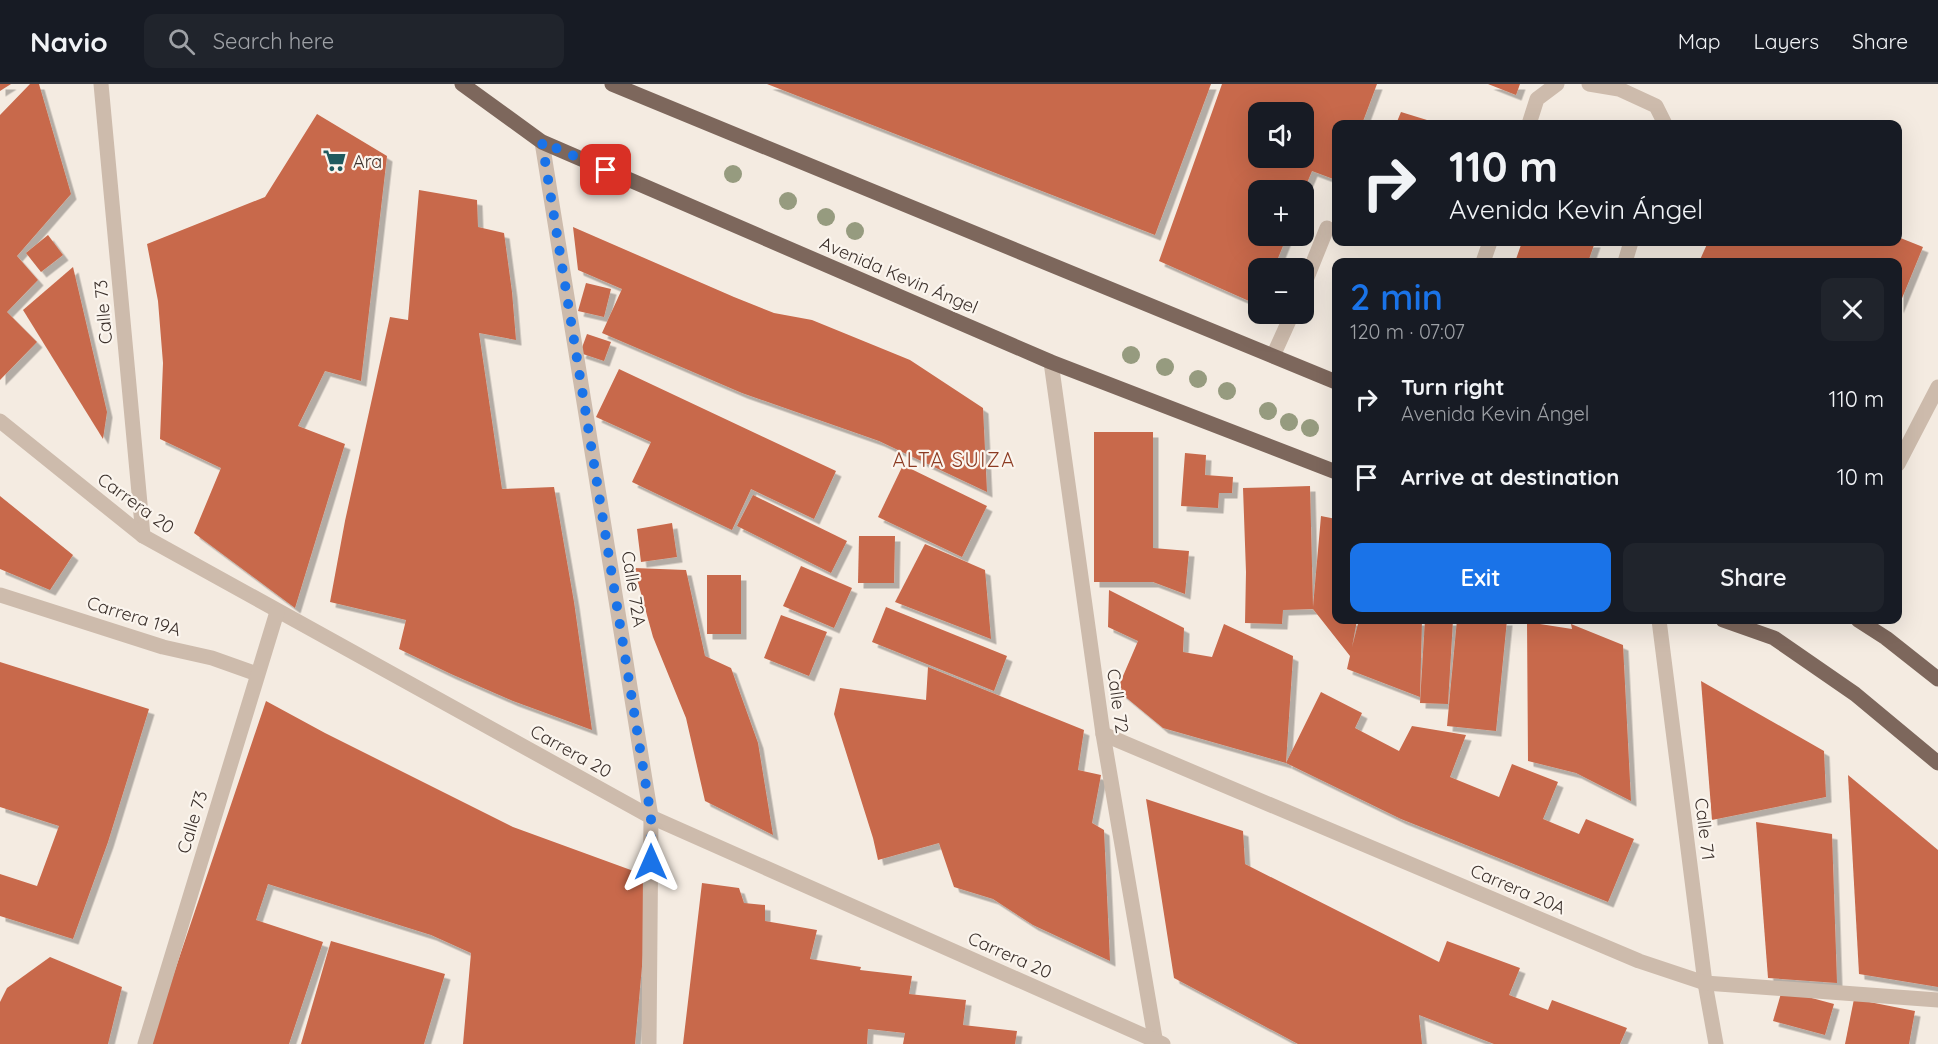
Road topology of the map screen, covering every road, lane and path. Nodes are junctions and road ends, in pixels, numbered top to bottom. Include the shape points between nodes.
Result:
1 (101, 84) edge
2 (462, 84) edge
3 (612, 84) edge
4 (1557, 84) edge
5 (1589, 84) edge
6 (1530, 120) edge
7 (1663, 120) edge
8 (542, 142) junction
9 (1327, 228) dead end
10 (1314, 260) edge
11 (1287, 324) edge
12 (1273, 356) junction
13 (1051, 362) junction
14 (1332, 380) edge
15 (1937, 389) edge
16 (0, 421) edge
17 (1902, 456) edge
18 (1332, 470) edge
19 (143, 536) junction
20 (0, 595) edge
21 (277, 612) junction
22 (1660, 624) edge
23 (1734, 624) edge
24 (1864, 624) edge
25 (257, 674) junction
26 (1938, 679) edge
27 (1103, 734) junction
28 (1938, 763) edge
29 (651, 817) junction
30 (1706, 982) junction
31 (1938, 1000) edge
32 (1158, 1043) edge
33 (145, 1044) edge
34 (650, 1044) edge
35 (1716, 1044) edge

1 - 19 street, Calle 73
2 - 8 main road, Avenida Kevin Ángel
3 - 12 main road
4 - 6 street via 1537,99
5 - 7 street via 1619,89 1656,106
8 - 13 main road, Avenida Kevin Ángel
8 - 29 street, Calle 72A
9 - 10 street
11 - 12 street
12 - 14 main road
13 - 18 main road, Avenida Kevin Ángel
13 - 27 street, Calle 72
15 - 17 street
16 - 19 street, Carrera 20
19 - 21 street, Carrera 20
20 - 25 street, Carrera 19A
21 - 25 street, Calle 73
21 - 29 street, Carrera 20
22 - 30 street, Calle 71
23 - 28 main road via 1774,638 1855,694
24 - 26 main road
25 - 33 street, Calle 73
27 - 30 street, Carrera 20A via 1639,961
27 - 32 street, Calle 72
29 - 32 street, Carrera 20
29 - 34 street, Calle 72A
30 - 31 street, Carrera 20A
30 - 35 street, Calle 71

